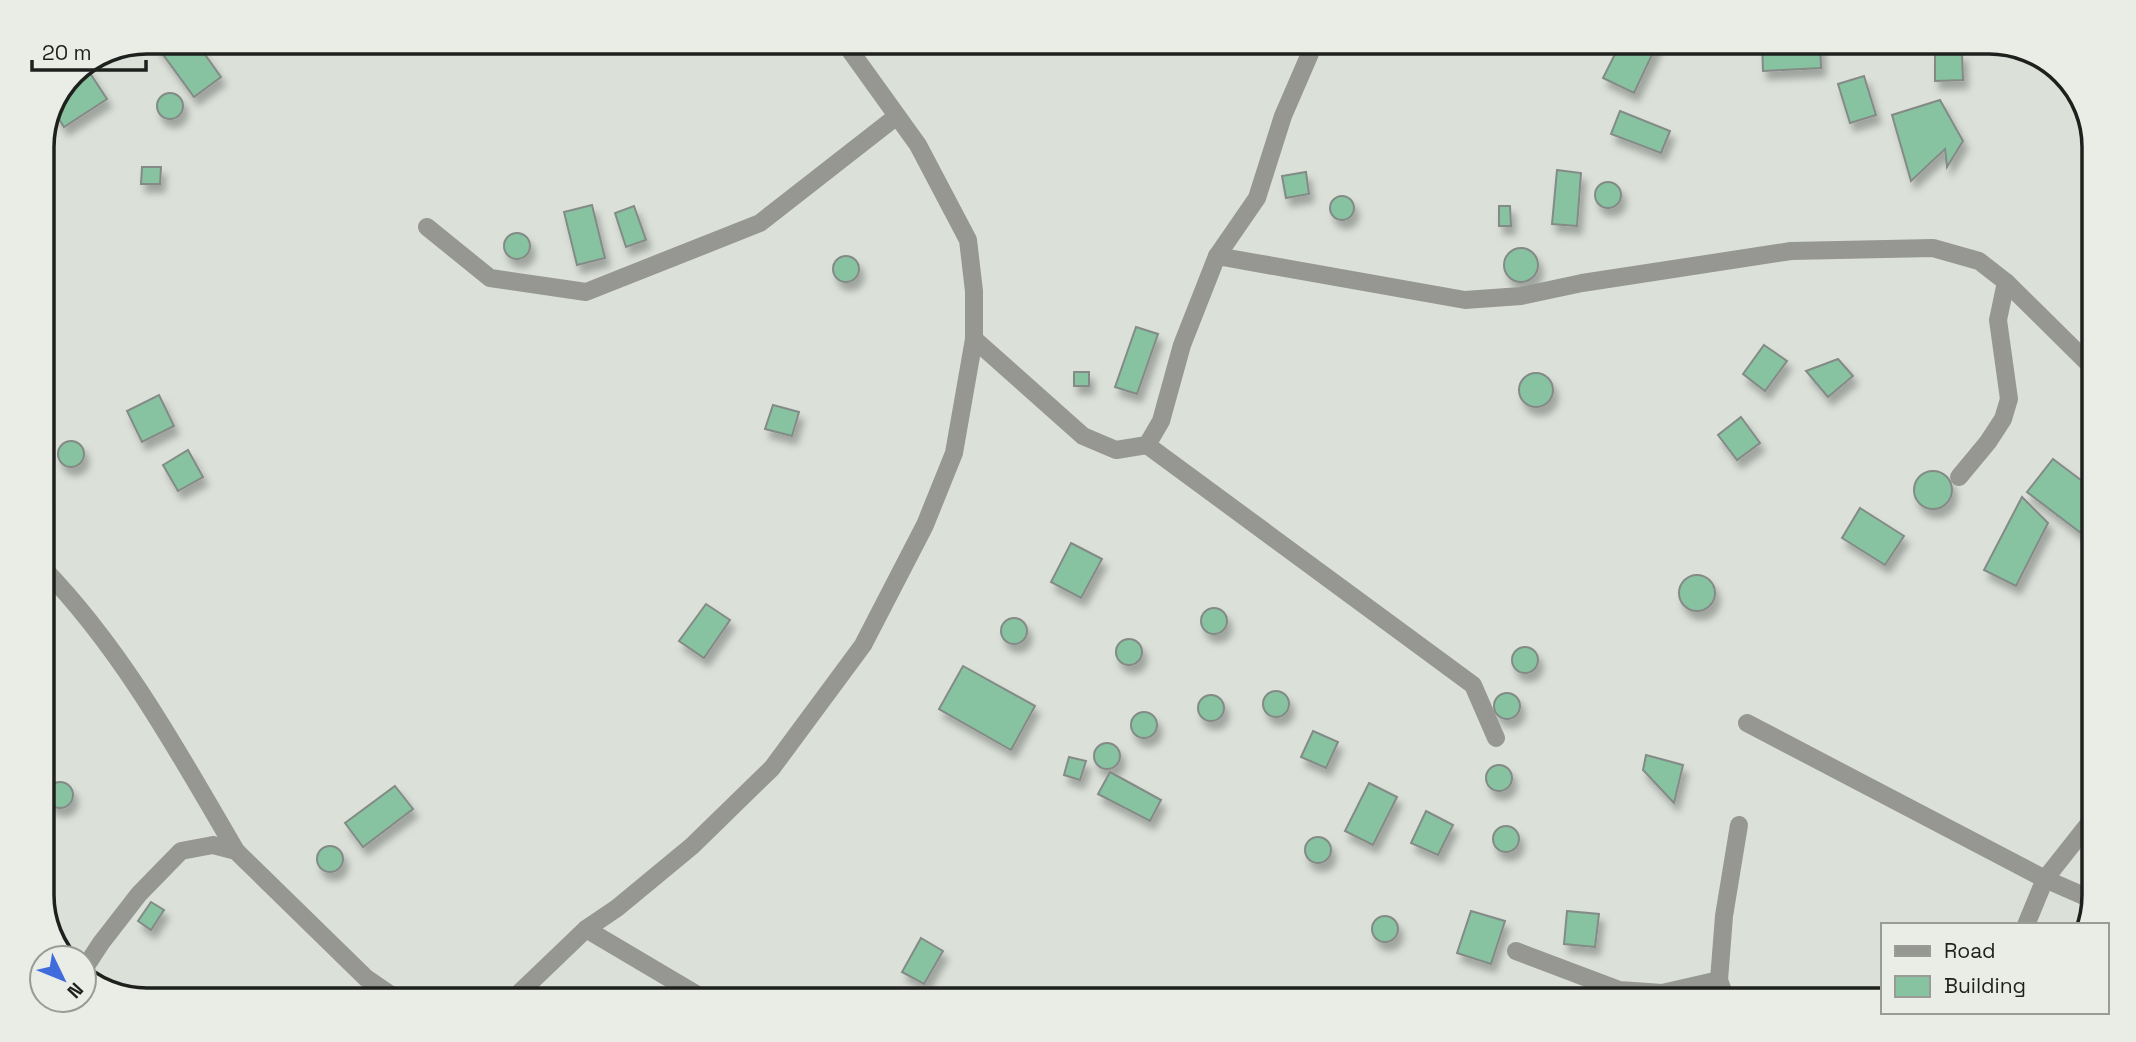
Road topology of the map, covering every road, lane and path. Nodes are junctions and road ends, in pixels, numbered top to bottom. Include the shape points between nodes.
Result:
1 (853, 54) edge
2 (1310, 54) edge
3 (897, 116) junction
4 (427, 228) dead end
5 (1217, 256) junction
6 (2006, 282) junction
7 (974, 339) junction
8 (2082, 357) edge
9 (1147, 445) junction
10 (1959, 477) dead end
11 (54, 582) edge
12 (1746, 723) dead end
13 (1496, 737) dead end
14 (1739, 825) dead end
15 (2082, 832) edge
16 (236, 851) junction
17 (2045, 879) junction
18 (2082, 895) edge
19 (2027, 923) edge
20 (586, 929) junction
21 (98, 948) edge
22 (1516, 951) dead end
23 (1719, 980) junction
24 (381, 988) edge
25 (525, 988) edge
26 (686, 988) edge
27 (1614, 988) edge
28 (1684, 988) edge
29 (1722, 988) edge

1 - 3 street
2 - 5 street via 1283,116 1257,198
3 - 4 street via 760,223 586,292 490,278
3 - 7 street via 919,145 968,240
5 - 6 street via 1465,300 1521,296 1791,251 1933,248 1979,261
5 - 9 street via 1182,345 1161,421
6 - 8 street
6 - 10 street via 1998,320 2009,399 1996,431
7 - 9 street via 1083,436 1116,450
7 - 20 street via 954,453 925,525 863,645 772,768 692,846
9 - 13 street via 1474,685
11 - 16 street via 108,647 176,747
12 - 17 street
14 - 23 street
15 - 17 street
16 - 21 street via 213,845 181,852 139,894
16 - 24 street
17 - 18 street
17 - 19 street
20 - 25 street
20 - 26 street
22 - 27 street
23 - 28 street
23 - 29 street

